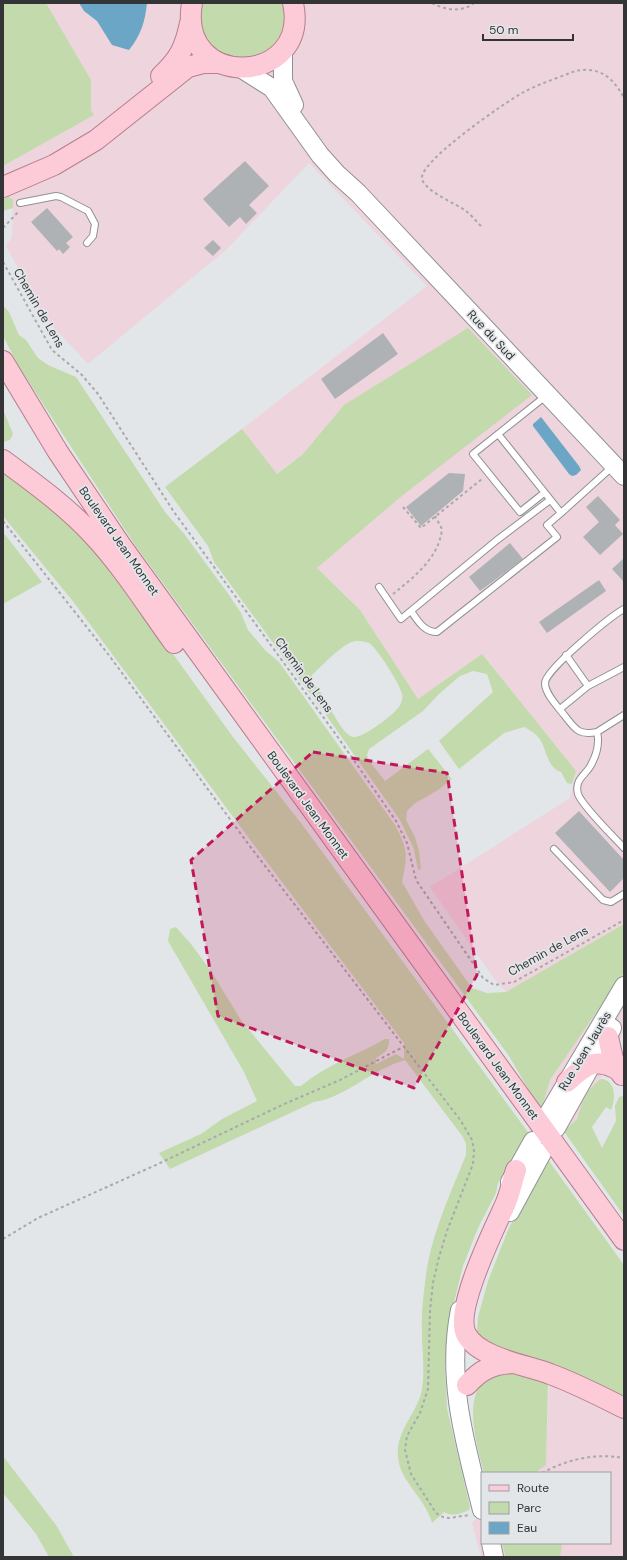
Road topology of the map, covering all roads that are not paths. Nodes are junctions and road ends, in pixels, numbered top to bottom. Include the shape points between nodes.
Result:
1 (192, 3) edge
2 (293, 3) edge
3 (190, 23) junction
4 (283, 50) junction
5 (218, 63) junction
6 (242, 69) junction
7 (3, 177) edge
8 (3, 187) edge
9 (358, 193) junction
10 (20, 203) dead end
11 (87, 243) dead end
12 (3, 361) edge
13 (3, 377) edge
14 (547, 394) junction
15 (498, 434) junction
16 (3, 460) edge
17 (619, 471) edge
18 (544, 493) junction
19 (550, 500) junction
20 (561, 513) junction
21 (380, 587) dead end
22 (624, 609) edge
23 (411, 611) junction
24 (566, 655) junction
25 (624, 667) edge
26 (588, 686) junction
27 (560, 709) junction
28 (624, 715) edge
29 (597, 732) junction
30 (297, 803) junction
31 (624, 848) edge
32 (554, 849) dead end
33 (624, 894) edge
34 (624, 986) edge
35 (624, 1006) edge
36 (608, 1037) junction
37 (592, 1063) junction
38 (622, 1075) edge
39 (567, 1082) junction
40 (516, 1170) junction
41 (624, 1240) edge
42 (624, 1253) edge
43 (469, 1338) junction
44 (514, 1363) junction
45 (467, 1385) junction
46 (624, 1408) edge
47 (465, 1437) junction
48 (481, 1506) edge
49 (491, 1544) edge
50 (494, 1557) edge

1 - 3 main road
2 - 4 main road via 294,25
3 - 5 main road via 200,46
3 - 7 main road via 186,42 178,58 140,95 66,148
4 - 6 main road via 268,62
4 - 9 street, Rue du Sud via 282,73 287,92 305,122
5 - 6 main road
5 - 8 main road via 188,67 91,143 54,165
6 - 9 street, Rue du Sud via 272,88 320,155
9 - 14 street, Rue du Sud
10 - 11 lane via 56,196 80,205 88,211 95,224 93,236
12 - 41 main road, Boulevard Jean Monnet via 58,452 120,544
13 - 30 main road, Boulevard Jean Monnet via 54,460 105,535
14 - 15 lane
14 - 17 street, Rue du Sud
15 - 18 lane
15 - 18 lane via 473,454 520,512
16 - 30 main road via 59,503 102,545 240,734
17 - 20 lane
18 - 19 lane
19 - 20 lane
19 - 23 lane
20 - 23 lane via 547,525 557,537 437,632 430,632 424,628
21 - 23 lane via 401,619
22 - 24 lane
24 - 26 lane
24 - 27 lane via 548,673 544,681 546,690
25 - 26 lane
26 - 27 lane
27 - 29 lane via 574,728 588,734
28 - 29 lane
29 - 31 lane via 598,748 591,766 579,781 578,794 581,801
30 - 42 main road, Boulevard Jean Monnet
32 - 33 lane via 603,900 612,902
34 - 39 street, Rue Jean Jaurès
35 - 36 street, Rue Jean Jaurès
36 - 37 street, Rue Jean Jaurès
36 - 38 main road via 613,1058
37 - 38 main road via 602,1063
37 - 39 main road
37 - 39 street, Rue Jean Jaurès via 551,1122
40 - 43 main road via 505,1204 474,1277 464,1327
40 - 43 street via 537,1147 488,1258 474,1305
40 - 47 street via 473,1260 459,1317 455,1376 459,1415
43 - 44 main road via 490,1354
43 - 45 street
44 - 45 main road via 490,1366 474,1376
44 - 46 main road via 549,1373
45 - 47 street
47 - 48 street
49 - 50 street

